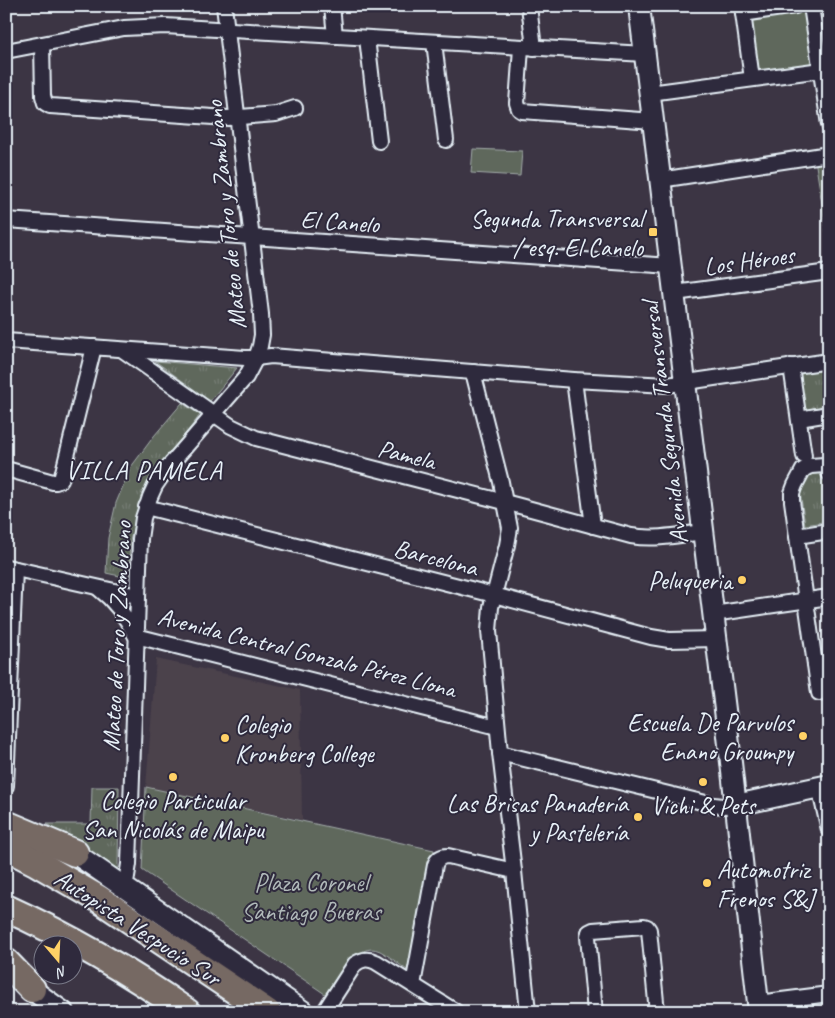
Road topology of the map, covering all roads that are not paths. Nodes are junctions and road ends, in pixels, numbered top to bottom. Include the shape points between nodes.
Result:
1 (224, 6) edge
2 (332, 6) edge
3 (529, 6) edge
4 (639, 6) edge
5 (795, 6) edge
6 (811, 6) edge
7 (743, 10) edge
8 (227, 29) junction
9 (335, 36) junction
10 (367, 38) junction
11 (434, 42) junction
12 (42, 44) junction
13 (527, 48) junction
14 (6, 51) edge
15 (645, 54) junction
16 (820, 70) junction
17 (752, 79) junction
18 (650, 93) junction
19 (295, 108) dead end
20 (238, 118) junction
21 (653, 122) junction
22 (829, 125) edge
23 (446, 140) dead end
24 (379, 142) dead end
25 (829, 154) edge
26 (660, 180) junction
27 (6, 220) edge
28 (252, 238) junction
29 (671, 266) junction
30 (829, 272) edge
31 (674, 293) junction
32 (6, 341) edge
33 (94, 347) junction
34 (123, 350) junction
35 (256, 358) junction
36 (829, 361) edge
37 (791, 366) junction
38 (473, 372) junction
39 (574, 380) junction
40 (684, 382) junction
41 (829, 414) edge
42 (214, 415) junction
43 (799, 419) junction
44 (804, 456) dead end
45 (6, 470) edge
46 (829, 473) edge
47 (506, 502) junction
48 (146, 507) junction
49 (593, 526) junction
50 (829, 531) edge
51 (703, 532) junction
52 (797, 536) junction
53 (11, 568) edge
54 (97, 587) junction
55 (494, 595) junction
56 (138, 596) junction
57 (829, 597) edge
58 (806, 600) junction
59 (714, 614) junction
60 (136, 636) junction
61 (717, 639) junction
62 (829, 661) edge
63 (814, 664) junction
64 (818, 693) dead end
65 (497, 727) junction
66 (500, 752) junction
67 (6, 786) edge
68 (824, 786) edge
69 (736, 805) junction
70 (6, 810) edge
71 (6, 824) edge
72 (829, 830) edge
73 (6, 847) edge
74 (74, 853) junction
75 (514, 871) junction
76 (125, 889) junction
77 (6, 908) edge
78 (6, 962) edge
79 (6, 971) edge
80 (413, 986) junction
81 (32, 989) junction
82 (829, 994) edge
83 (758, 1007) edge
84 (59, 1011) edge
85 (187, 1012) edge
86 (267, 1012) edge
87 (304, 1012) edge
88 (324, 1012) edge
89 (456, 1012) edge
90 (528, 1012) edge
91 (595, 1012) edge
92 (657, 1012) edge

1 - 8 street, Mateo de Toro y Zambrano
2 - 9 street
3 - 13 street
4 - 15 main road, Avenida Segunda Transversal
5 - 7 street
6 - 16 street
7 - 17 street
8 - 9 street
8 - 12 street via 144,27
8 - 20 street, Mateo de Toro y Zambrano
9 - 10 street
10 - 11 street
10 - 24 street
11 - 13 street
11 - 23 street
12 - 14 street
12 - 20 street via 43,96 50,106
13 - 15 street
13 - 21 street via 517,103 522,111
15 - 18 main road, Avenida Segunda Transversal
16 - 17 street
16 - 22 street
17 - 18 street
18 - 21 main road, Avenida Segunda Transversal
19 - 20 street via 276,114
20 - 28 street, Mateo de Toro y Zambrano
21 - 26 main road, Avenida Segunda Transversal
25 - 26 street
26 - 29 main road, Avenida Segunda Transversal
27 - 28 street, El Canelo
28 - 29 street, El Canelo
28 - 35 street, Mateo de Toro y Zambrano via 262,325
29 - 31 main road, Avenida Segunda Transversal
30 - 31 street, Los Héroes
31 - 40 main road, Avenida Segunda Transversal
32 - 33 street, Pamela
33 - 34 street, Pamela
33 - 45 street via 62,478 53,482
34 - 35 street, Pamela
34 - 42 street, Pamela
35 - 38 street, Pamela via 271,356
35 - 42 street, Mateo de Toro y Zambrano via 246,377
36 - 37 street, Pamela
37 - 40 street, Pamela
37 - 43 street
38 - 39 street, Pamela
38 - 47 street
39 - 40 street, Pamela via 667,385
39 - 49 street
40 - 51 main road, Avenida Segunda Transversal
41 - 43 street
42 - 47 street, Pamela via 256,438
42 - 48 street, Mateo de Toro y Zambrano via 168,466
43 - 44 street
46 - 52 street via 824,466 808,467 795,485 792,501
47 - 49 street, Pamela
47 - 55 street via 509,536
48 - 55 street, Barcelona
48 - 56 street, Mateo de Toro y Zambrano via 140,539
49 - 51 street, Pamela via 646,538
50 - 52 street
51 - 59 main road, Avenida Segunda Transversal
52 - 58 street
53 - 54 street, Avenida Central Gonzalo Pérez Llona
53 - 67 street
54 - 56 street, Avenida Central Gonzalo Pérez Llona
54 - 60 street, Avenida Central Gonzalo Pérez Llona via 120,608
55 - 61 street, Barcelona via 651,637
55 - 65 street via 489,631
56 - 60 street, Mateo de Toro y Zambrano
57 - 58 street
58 - 59 street
58 - 63 street
59 - 61 main road, Avenida Segunda Transversal
60 - 65 street, Avenida Central Gonzalo Pérez Llona
60 - 76 street, Mateo de Toro y Zambrano via 129,864
61 - 69 main road, Avenida Segunda Transversal
62 - 63 street
63 - 64 street
65 - 66 street
66 - 69 street via 714,805
66 - 75 street
68 - 69 main road
68 - 72 street
69 - 83 main road, Avenida Segunda Transversal
70 - 74 main road
71 - 74 highway
73 - 86 highway, Autopista Vespucio Sur via 99,899
74 - 76 main road
75 - 80 street via 451,856 438,859
75 - 90 street
76 - 87 main road
77 - 85 highway, Autopista Vespucio Sur via 108,960
78 - 81 highway
79 - 81 main road
80 - 88 street via 376,962 364,960 355,964
80 - 89 street
81 - 84 main road
82 - 83 street
91 - 92 street via 589,932 644,926 649,930

